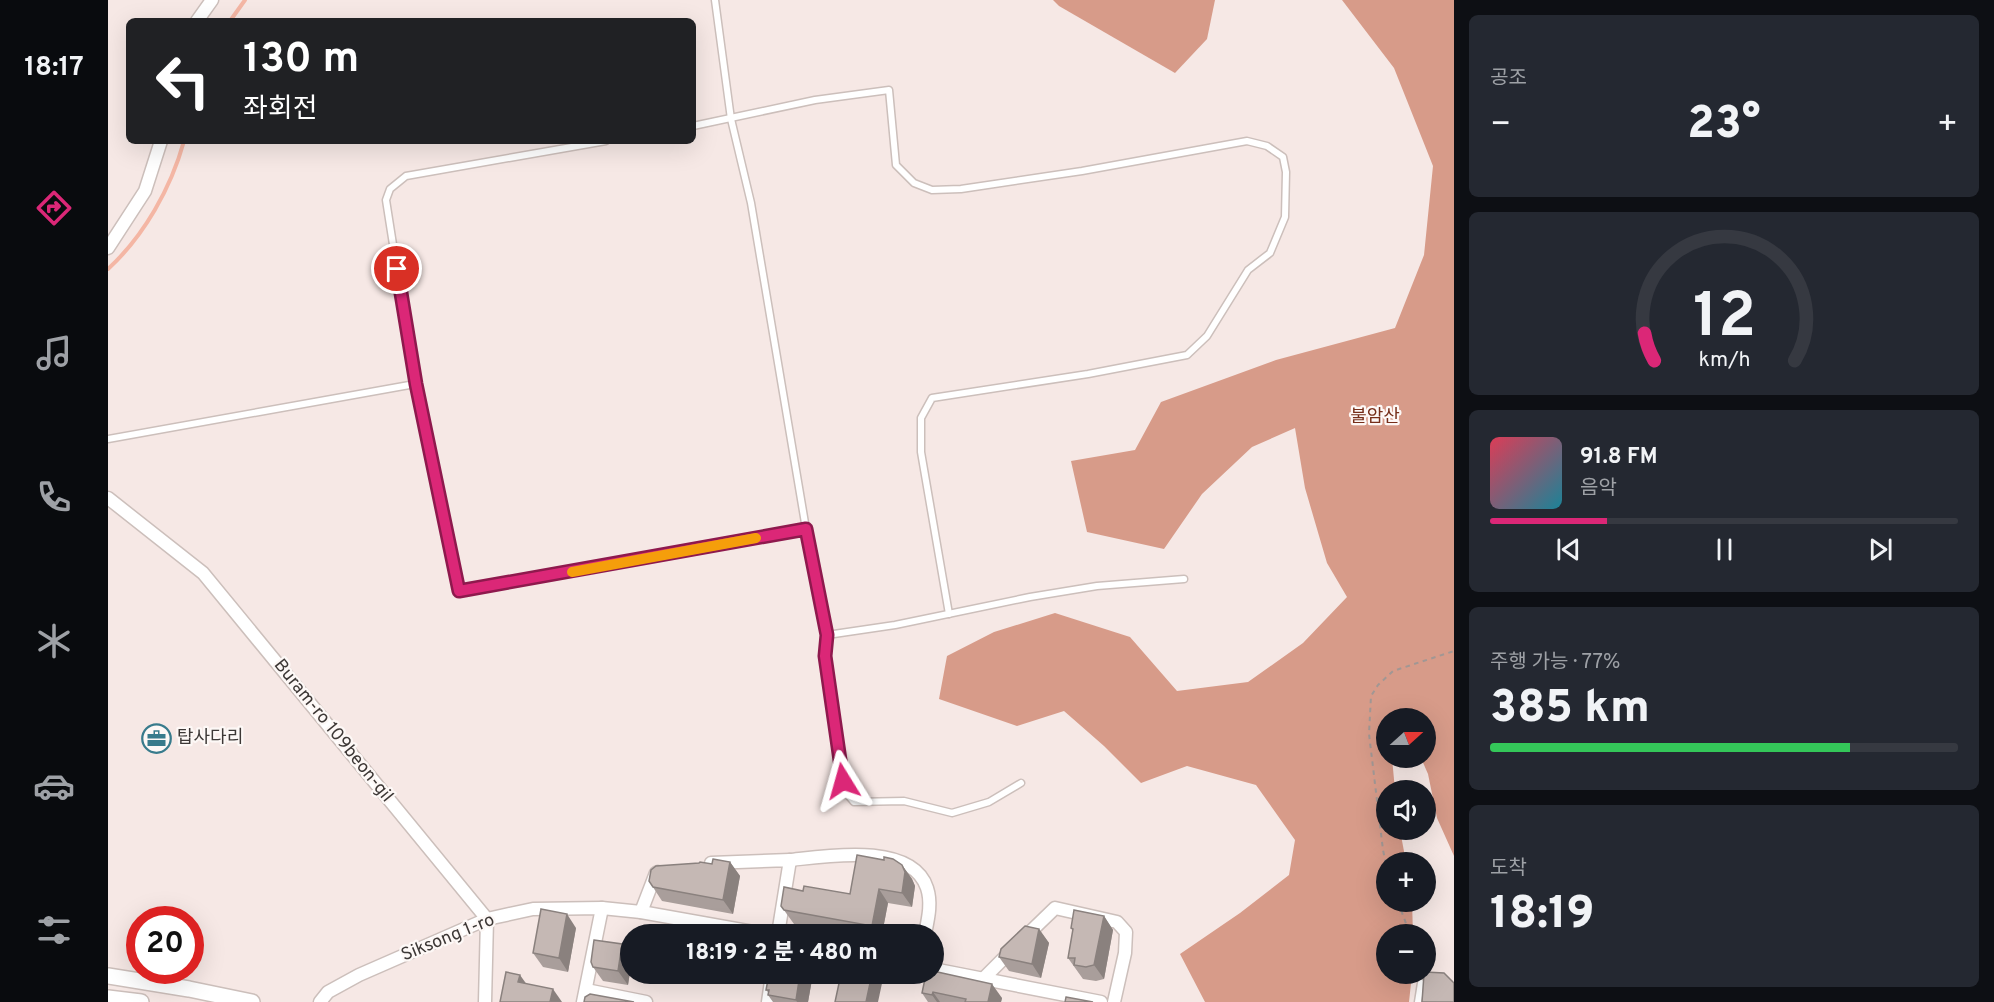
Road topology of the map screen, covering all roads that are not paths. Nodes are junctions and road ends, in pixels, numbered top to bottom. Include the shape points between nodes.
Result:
1 (212, 0) edge
2 (715, 0) edge
3 (199, 18) edge
4 (731, 119) junction
5 (696, 125) edge
6 (160, 144) edge
7 (589, 144) edge
8 (108, 248) edge
9 (416, 384) junction
10 (108, 439) edge
11 (108, 498) edge
12 (806, 529) junction
13 (1184, 579) dead end
14 (949, 614) junction
15 (827, 635) junction
16 (1021, 783) dead end
17 (790, 860) junction
18 (702, 864) edge
19 (670, 868) edge
20 (602, 908) junction
21 (641, 912) junction
22 (487, 919) junction
23 (709, 924) edge
24 (780, 924) edge
25 (927, 924) edge
26 (944, 971) edge
27 (108, 976) edge
28 (982, 979) junction
29 (771, 984) edge
30 (1420, 984) edge
31 (584, 996) edge
32 (108, 998) edge
33 (141, 1002) edge
34 (252, 1002) edge
35 (320, 1002) edge
36 (485, 1002) edge
37 (646, 1002) edge
38 (768, 1002) edge
39 (1101, 1002) edge
40 (1114, 1002) edge
41 (1418, 1002) edge

1 - 3 street
2 - 4 lane
4 - 5 lane
4 - 12 lane via 751,203
4 - 14 lane via 815,100 889,90 896,165 914,183 932,190 1082,171 1247,141 1267,146 1283,158 1285,217 1270,253 1248,270 1207,336 1187,355 932,398 921,418 921,452
6 - 8 street via 145,191
7 - 9 lane via 406,176 390,189 386,200
9 - 10 lane
9 - 12 lane via 459,591
11 - 22 street, Buram-ro 109beon-gil via 203,573
12 - 15 lane
13 - 14 lane via 1097,586
14 - 15 lane
15 - 16 lane via 825,656 843,781 854,802 904,801 952,813 989,802
17 - 18 street
17 - 24 street
17 - 25 street via 876,857 910,866 927,888 930,906
19 - 21 street via 656,873
20 - 21 street, Siksong 1-ro
20 - 22 street, Siksong 1-ro via 533,909
20 - 31 street
21 - 23 street, Siksong 1-ro
22 - 35 street, Siksong 1-ro via 359,975 328,992
22 - 36 street
26 - 28 street
27 - 34 street
28 - 39 street
28 - 40 street via 1055,908 1117,922 1126,932
29 - 38 street
30 - 41 lane
31 - 37 street
32 - 33 street

